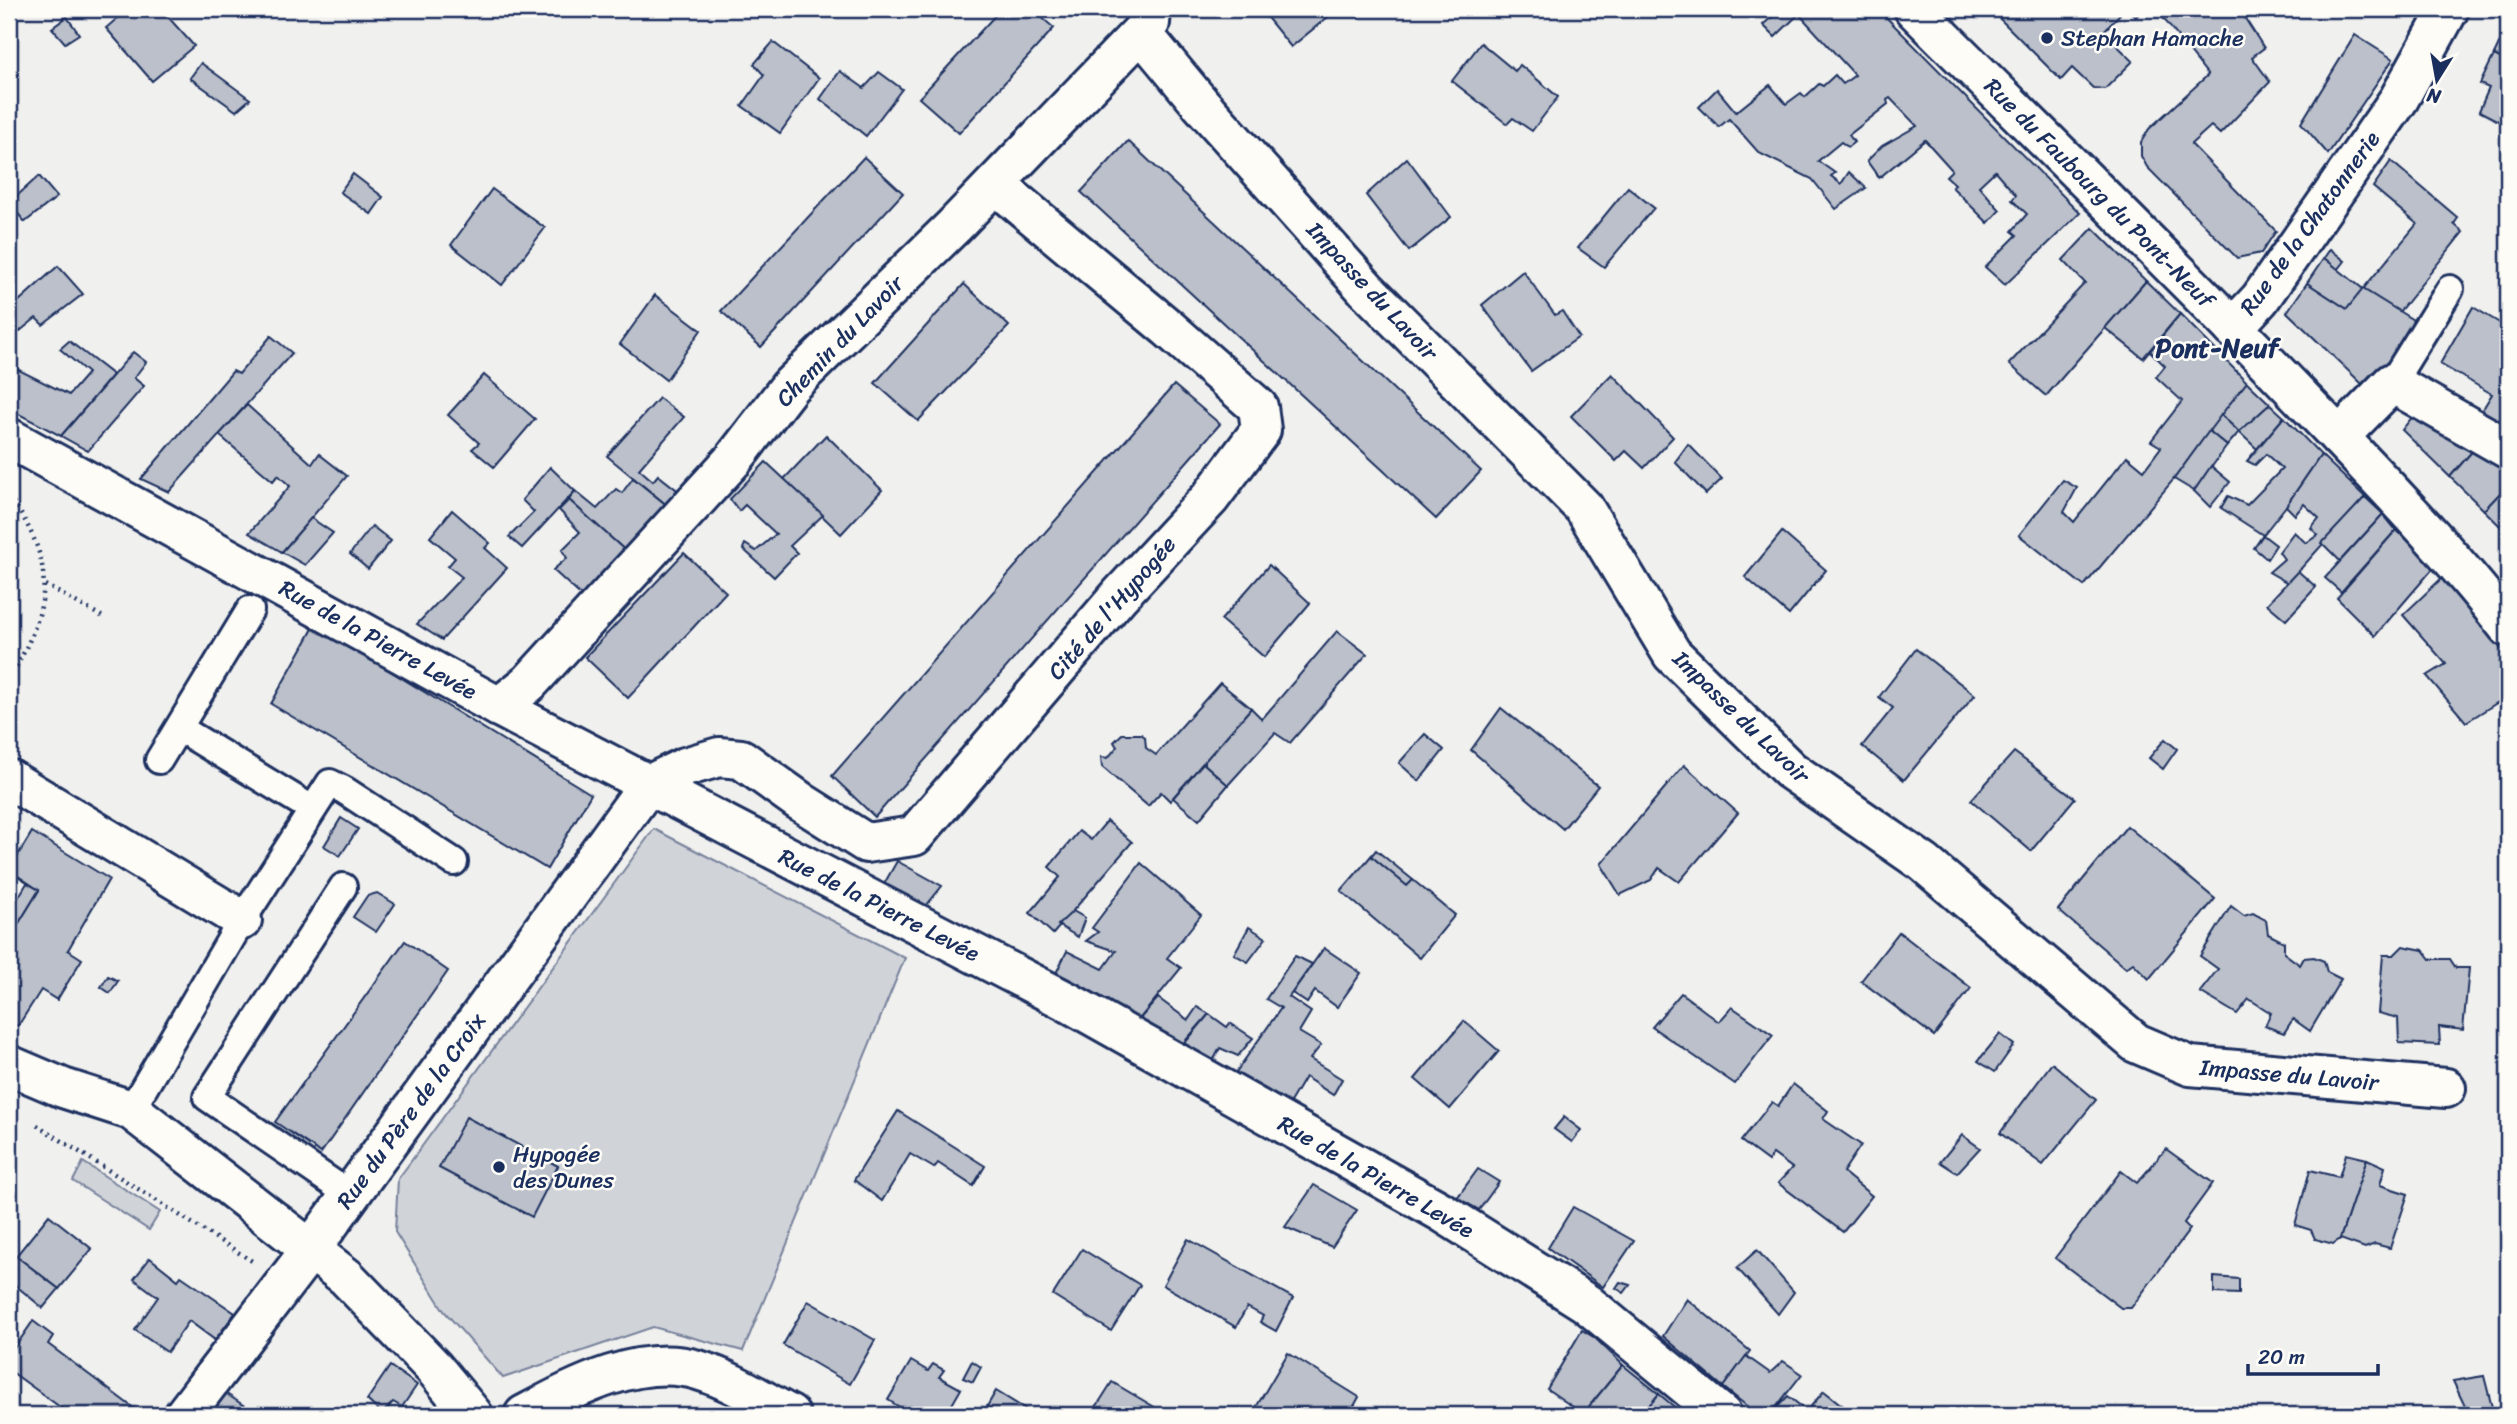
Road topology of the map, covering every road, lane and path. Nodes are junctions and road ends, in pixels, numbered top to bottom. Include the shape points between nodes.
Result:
1 (1914, 9) edge
2 (2449, 9) edge
3 (1153, 18) edge
4 (995, 184) junction
5 (2450, 289) dead end
6 (2233, 328) junction
7 (2392, 383) junction
8 (2339, 437) junction
9 (9, 438) edge
10 (2508, 449) edge
11 (9, 496) edge
12 (44, 584) junction
13 (250, 610) dead end
14 (103, 617) dead end
15 (2508, 627) edge
16 (9, 680) edge
17 (499, 707) junction
18 (179, 728) junction
19 (159, 760) dead end
20 (9, 779) edge
21 (648, 785) junction
22 (312, 809) junction
23 (454, 862) dead end
24 (9, 877) edge
25 (343, 887) dead end
26 (9, 893) edge
27 (242, 920) junction
28 (9, 1065) edge
29 (2446, 1088) dead end
30 (131, 1110) junction
31 (32, 1122) dead end
32 (350, 1195) junction
33 (311, 1249) junction
34 (285, 1282) junction
35 (184, 1415) edge
36 (473, 1415) edge
37 (524, 1415) edge
38 (790, 1415) edge
39 (1722, 1415) edge

1 - 6 street, Rue du Faubourg du Pont-Neuf
2 - 6 street, Rue de la Chatonnerie via 2399,99 2260,299
3 - 4 street, Chemin du Lavoir
3 - 29 street, Impasse du Lavoir via 1199,103 1366,289 1584,508 1672,654 1790,770 1924,863 2136,1043 2190,1066
4 - 17 street, Chemin du Lavoir via 790,386 733,460 529,683
4 - 21 street, Cité de l'Hypogée via 1258,407 1261,430 1210,498 1120,595 914,836 866,844 741,759 719,757
5 - 7 lane
6 - 8 street, Rue du Faubourg du Pont-Neuf
7 - 8 street
7 - 10 street
8 - 15 street, Rue du Faubourg du Pont-Neuf
9 - 17 street, Rue de la Pierre Levée
11 - 12 path via 32,534 44,567
12 - 14 path
12 - 16 path via 45,598 35,631
13 - 18 lane
17 - 21 street, Rue de la Pierre Levée
18 - 19 lane
18 - 22 lane
20 - 27 street
21 - 32 street, Rue du Père de la Croix
21 - 39 street, Rue de la Pierre Levée via 1068,1002 1440,1211 1587,1303
22 - 23 lane via 330,783
22 - 27 lane
24 - 26 path via 16,881
25 - 32 lane via 207,1097
27 - 30 lane
28 - 30 street
30 - 33 street
31 - 34 path
32 - 33 street, Rue du Père de la Croix
33 - 34 street, Rue du Père de la Croix
33 - 36 street via 346,1277 435,1368
34 - 35 street, Rue du Père de la Croix
37 - 38 street via 578,1387 662,1365 696,1370 734,1384

